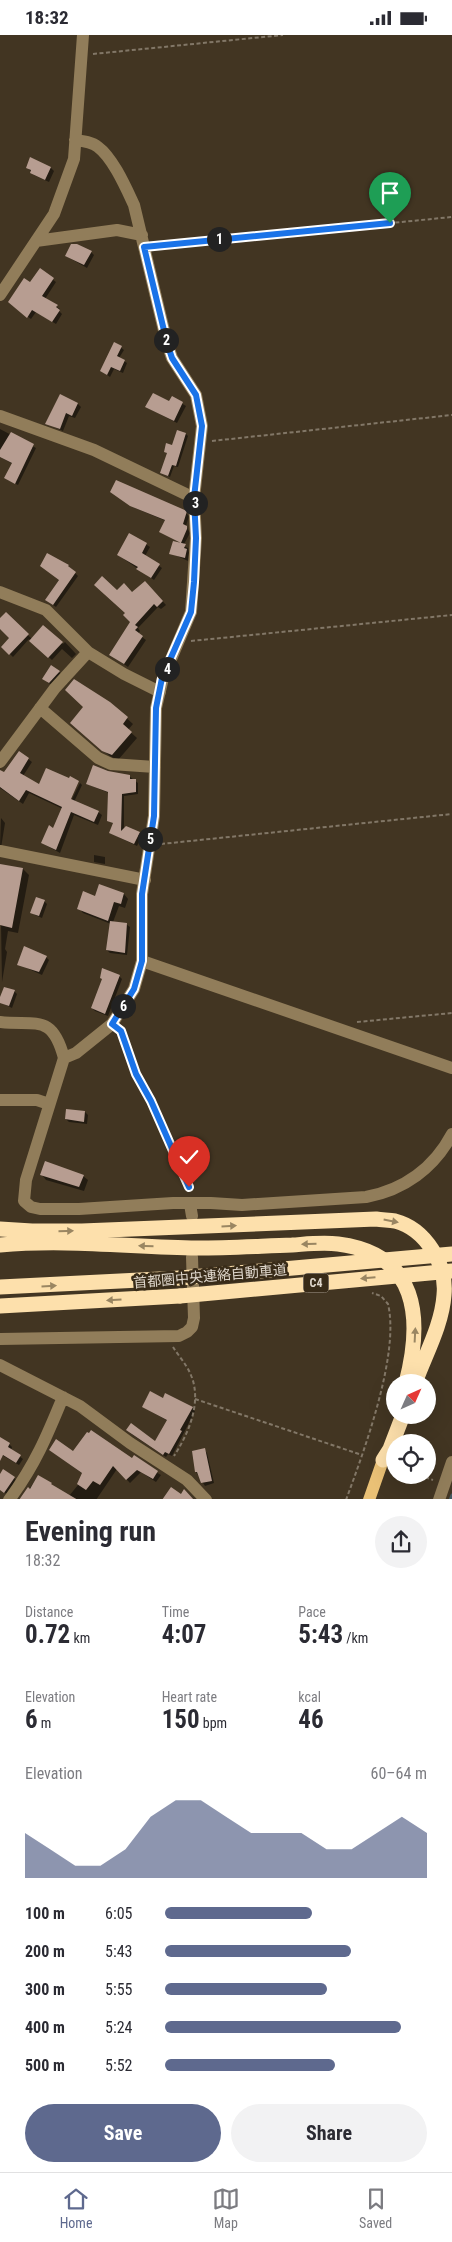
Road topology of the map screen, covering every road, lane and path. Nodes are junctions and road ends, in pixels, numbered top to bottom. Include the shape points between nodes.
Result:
1 (82, 35) edge
2 (283, 35) edge
3 (81, 55) junction
4 (75, 139) junction
5 (452, 217) edge
6 (36, 241) junction
7 (143, 241) junction
8 (0, 295) edge
9 (452, 415) edge
10 (0, 416) edge
11 (202, 442) junction
12 (194, 498) junction
13 (0, 592) edge
14 (452, 615) edge
15 (180, 640) junction
16 (88, 652) junction
17 (160, 691) junction
18 (40, 708) junction
19 (0, 762) edge
20 (155, 767) junction
21 (452, 814) edge
22 (149, 845) junction
23 (0, 851) edge
24 (144, 880) junction
25 (142, 961) junction
26 (452, 1013) edge
27 (0, 1022) edge
28 (112, 1024) junction
29 (333, 1027) junction
30 (64, 1058) junction
31 (452, 1068) edge
32 (0, 1100) edge
33 (49, 1104) junction
34 (452, 1134) edge
35 (191, 1210) junction
36 (0, 1229) edge
37 (0, 1245) edge
38 (452, 1254) edge
39 (192, 1257) dead end
40 (452, 1271) edge
41 (0, 1287) edge
42 (370, 1292) dead end
43 (0, 1306) edge
44 (166, 1337) junction
45 (0, 1339) edge
46 (0, 1365) edge
47 (408, 1374) edge
48 (418, 1374) edge
49 (63, 1397) junction
50 (195, 1399) junction
51 (394, 1424) edge
52 (400, 1424) edge
53 (362, 1455) junction
54 (383, 1460) junction
55 (452, 1462) edge
56 (168, 1467) junction
57 (9, 1499) edge
58 (206, 1499) edge
59 (346, 1499) edge
60 (369, 1499) edge
61 (439, 1499) edge

1 - 3 street
2 - 3 path
3 - 4 street
4 - 6 street via 74,159 61,197
4 - 7 street via 98,146 105,154 128,192
5 - 7 path
6 - 7 street via 117,230
6 - 8 street
7 - 11 street via 172,358 190,382 200,409
9 - 11 path
10 - 12 street via 94,450
11 - 12 street
12 - 15 street via 194,582 191,612
13 - 16 street via 46,610
14 - 15 path via 197,641
15 - 17 street via 162,678
16 - 17 street
16 - 18 street
17 - 20 street via 156,708
18 - 19 street
18 - 20 street via 98,758 111,764
20 - 22 street via 154,816
21 - 22 path
22 - 24 street
23 - 24 street
24 - 25 street
25 - 28 street via 134,989
25 - 29 street
26 - 29 path
27 - 30 street via 45,1025 58,1039
28 - 30 street via 76,1053
28 - 35 path via 121,1031 136,1074 189,1187
29 - 31 street
30 - 33 street
32 - 33 street via 37,1100
33 - 35 street via 26,1180 24,1201 31,1207
34 - 35 street via 431,1164 386,1193
36 -> 48 highway via 82,1231 376,1219 397,1221 418,1233 429,1246 439,1261 444,1278 441,1313
47 -> 37 highway via 415,1331 408,1289 386,1263 362,1250 326,1244 199,1248 33,1242
41 -> 38 highway, 首都圏中央連絡自動車道 / C4, bridge via 180,1278
39 - 44 street via 192,1327 187,1332
40 -> 43 highway, 首都圏中央連絡自動車道 / C4, bridge via 180,1295
42 - 53 path via 381,1296 388,1304 390,1346
44 - 45 street via 115,1335
44 - 50 path via 190,1372 196,1390
46 - 49 street
49 - 56 street
49 - 57 street via 42,1449
50 - 53 path
50 - 56 path via 188,1434
51 - 54 highway
52 - 54 highway
53 - 59 path
54 - 60 main road
55 - 61 street
56 - 58 street

